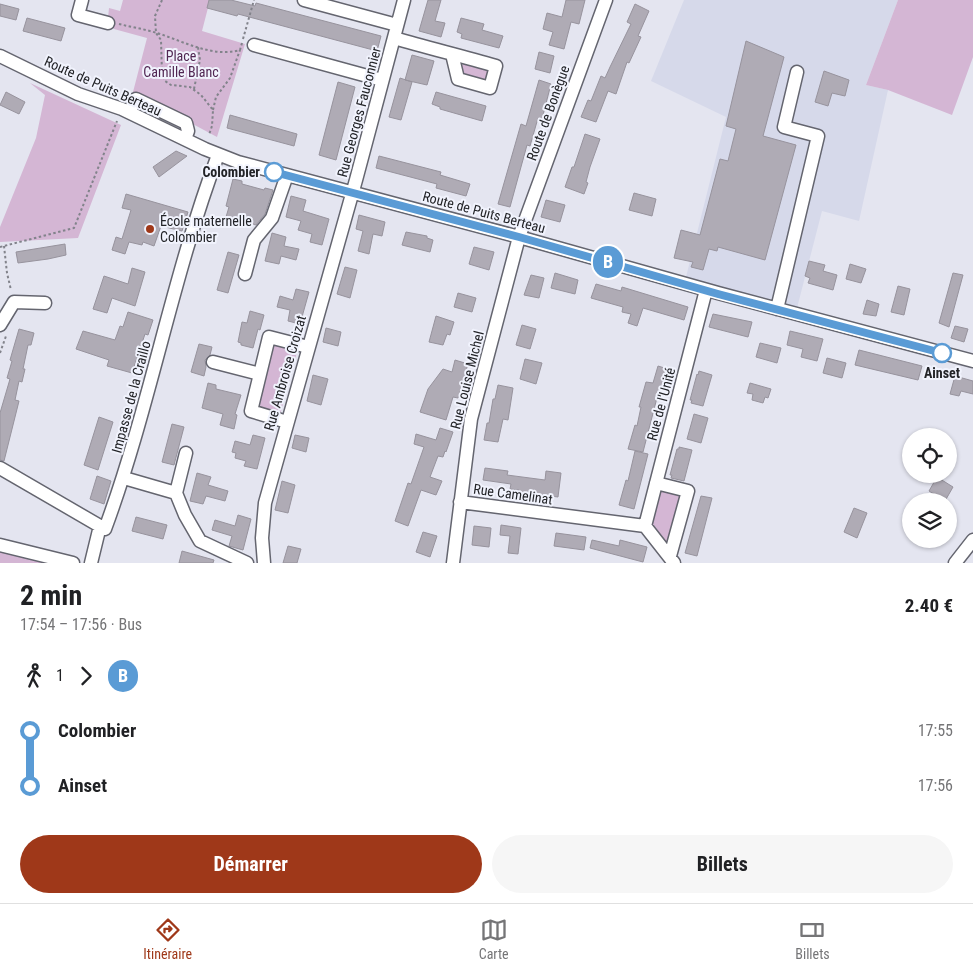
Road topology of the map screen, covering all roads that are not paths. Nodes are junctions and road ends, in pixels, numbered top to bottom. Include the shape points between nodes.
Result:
1 (82, 0) edge
2 (304, 0) edge
3 (404, 0) edge
4 (606, 0) edge
5 (108, 24) road end
6 (397, 25) junction
7 (394, 38) junction
8 (254, 45) dead end
9 (452, 54) dead end
10 (0, 56) edge
11 (798, 72) dead end
12 (382, 80) junction
13 (218, 156) junction
14 (287, 175) junction
15 (352, 193) junction
16 (519, 237) junction
17 (244, 274) dead end
18 (706, 290) junction
19 (45, 303) dead end
20 (777, 309) junction
21 (3, 329) edge
22 (308, 347) junction
23 (973, 361) edge
24 (213, 362) dead end
25 (260, 374) junction
26 (287, 422) junction
27 (186, 453) dead end
28 (0, 468) edge
29 (124, 478) junction
30 (656, 482) junction
31 (176, 493) junction
32 (460, 502) junction
33 (100, 526) junction
34 (644, 526) junction
35 (973, 540) edge
36 (0, 544) edge
37 (672, 560) edge
38 (72, 563) edge
39 (91, 563) edge
40 (246, 563) edge
41 (264, 563) edge
42 (453, 563) edge
43 (955, 563) edge

1 - 5 street via 78,15
2 - 6 street
3 - 6 street, Rue Georges Fauconnier
4 - 16 street, Route de Bonègue
6 - 7 street, Rue Georges Fauconnier
7 - 9 street, Rue Georges Fauconnier
7 - 12 street, Rue Georges Fauconnier
8 - 12 street
10 - 13 street, Route de Puits Berteau via 78,94 125,111 136,99 186,123 185,139
11 - 20 street via 784,127 818,136
12 - 15 street, Rue Georges Fauconnier
13 - 14 street, Route de Puits Berteau
13 - 29 street, Impasse de la Craillo via 199,210
14 - 15 street, Route de Puits Berteau
14 - 17 street via 272,218 254,240
15 - 16 street, Route de Puits Berteau
15 - 22 street, Rue Ambroise Croizat
16 - 18 street, Route de Puits Berteau
16 - 32 street, Rue Louise Michel via 471,419
18 - 20 street, Route de Puits Berteau
18 - 30 street, Rue de l'Unité
19 - 21 street via 14,302
20 - 23 street, Route de Puits Berteau
22 - 25 street via 269,337
22 - 26 street, Rue Ambroise Croizat
24 - 25 street
25 - 26 street via 251,411
26 - 41 street, Rue Ambroise Croizat via 265,503
27 - 31 street
28 - 33 street
29 - 31 street
29 - 33 street, Impasse de la Craillo via 105,529
30 - 34 street, Rue de l'Unité
30 - 37 street via 688,491
31 - 40 street via 200,541
32 - 34 street, Rue Camelinat
32 - 42 street, Rue Louise Michel
33 - 39 street
34 - 37 street
35 - 43 street
36 - 38 street

